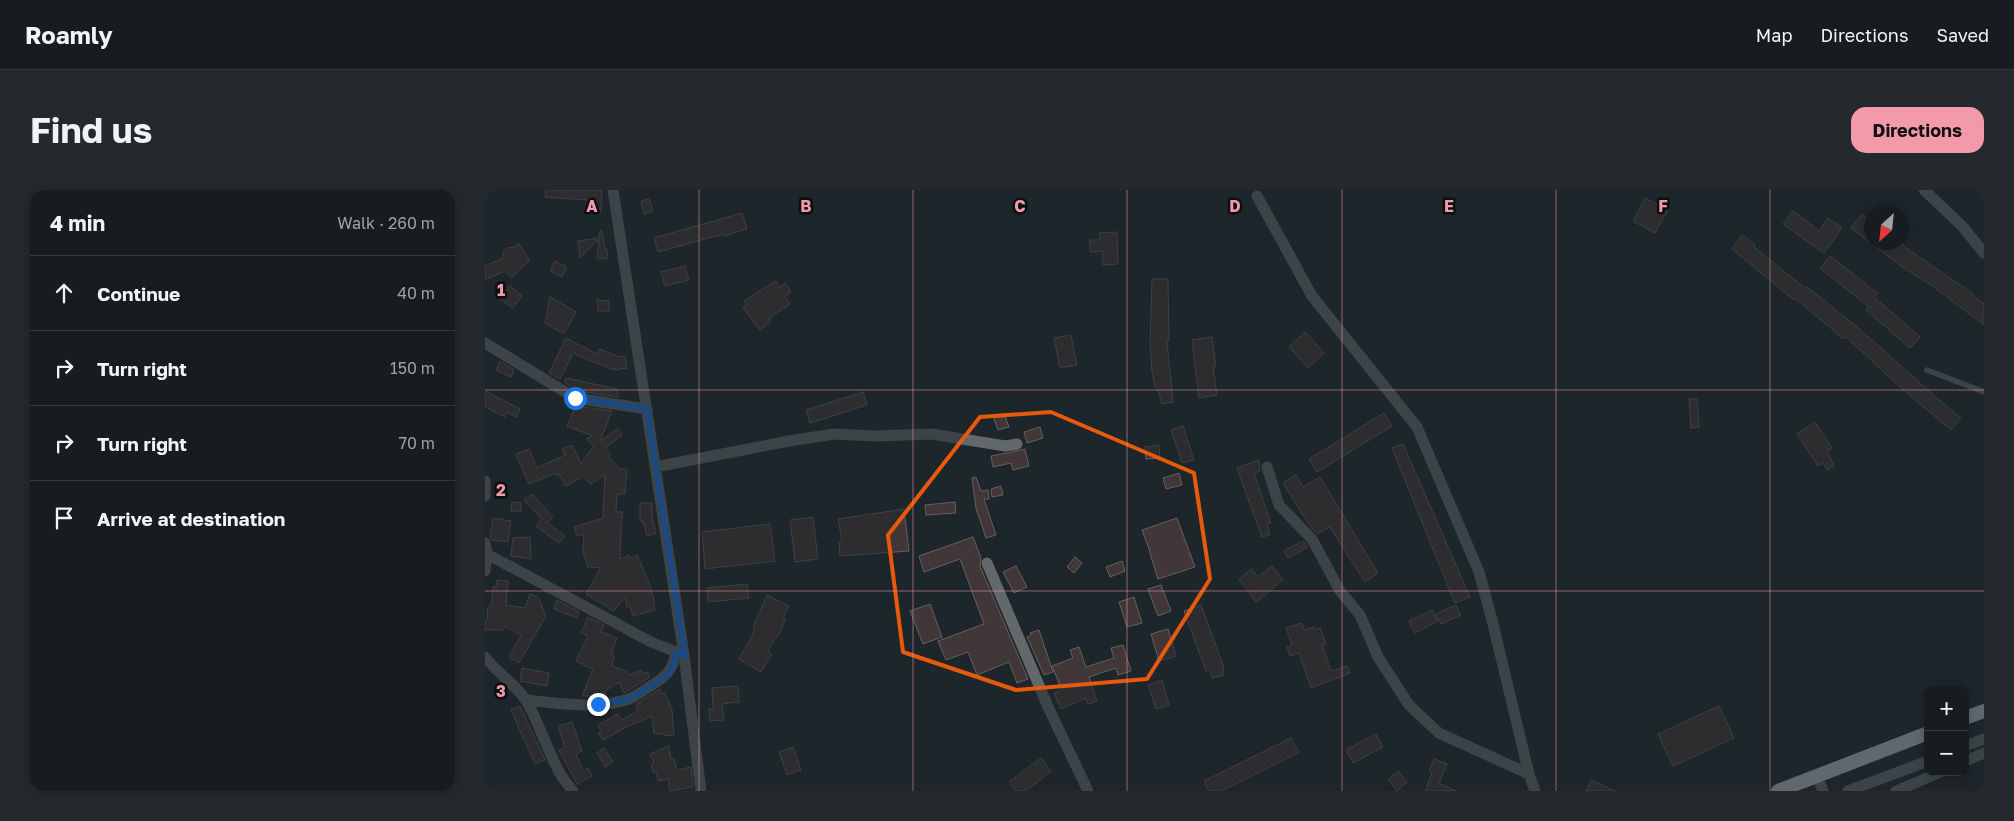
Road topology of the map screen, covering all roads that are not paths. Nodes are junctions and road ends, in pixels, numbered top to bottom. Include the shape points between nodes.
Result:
1 (613, 190) edge
2 (1925, 190) edge
3 (1257, 196) dead end
4 (1984, 253) edge
5 (485, 343) edge
6 (1927, 370) dead end
7 (1984, 392) edge
8 (647, 409) junction
9 (1017, 444) dead end
10 (1267, 467) dead end
11 (655, 468) junction
12 (485, 481) edge
13 (485, 496) edge
14 (486, 550) edge
15 (987, 564) dead end
16 (485, 571) edge
17 (680, 654) junction
18 (487, 664) edge
19 (526, 700) junction
20 (1984, 710) edge
21 (1969, 716) edge
22 (1924, 734) edge
23 (1984, 739) edge
24 (1969, 745) edge
25 (1984, 753) edge
26 (1969, 759) edge
27 (1924, 762) edge
28 (1529, 774) junction
29 (1817, 776) junction
30 (1935, 776) edge
31 (1919, 787) edge
32 (573, 791) edge
33 (701, 791) edge
34 (1088, 791) edge
35 (1535, 791) edge
36 (1778, 791) edge
37 (1823, 791) edge
38 (1848, 791) edge
39 (1896, 791) edge

1 - 8 street
2 - 4 street
3 - 28 street via 1312,296 1417,427 1479,572
5 - 8 street via 575,398
6 - 7 lane
8 - 11 street
9 - 11 street via 1005,446 931,434 833,434
10 - 28 street via 1279,505 1312,539 1340,591 1360,615 1377,657 1409,705 1439,733
11 - 17 street
12 - 13 street
14 - 16 street
14 - 17 street via 651,642
15 - 34 street
17 - 19 street via 668,675 630,699 598,704
17 - 33 street
18 - 19 street
19 - 32 street via 564,782
20 - 21 highway
22 - 29 highway
23 - 24 street
25 - 26 street
27 - 38 street
28 - 35 street
29 - 36 highway
29 - 37 street
30 - 31 street
31 - 39 street

